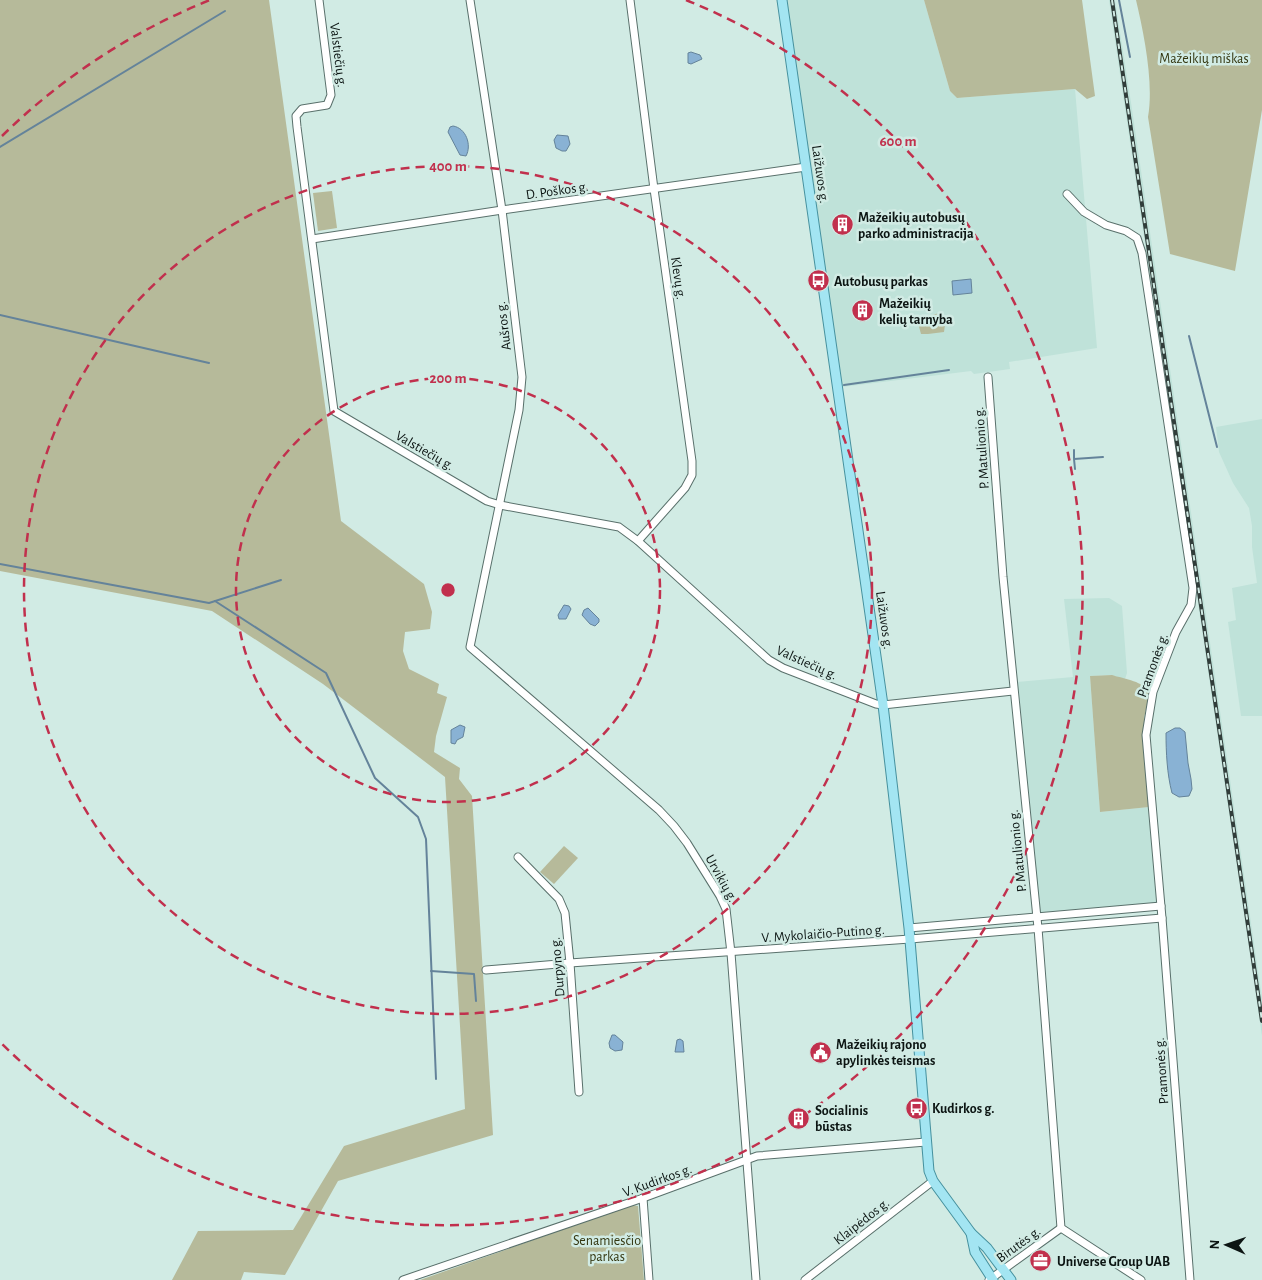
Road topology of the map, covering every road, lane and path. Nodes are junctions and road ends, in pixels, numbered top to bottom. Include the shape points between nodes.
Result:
1 (319, 0) edge
2 (470, 0) edge
3 (630, 0) edge
4 (782, 0) edge
5 (806, 166) junction
6 (654, 189) junction
7 (1067, 194) dead end
8 (502, 210) junction
9 (312, 239) junction
10 (988, 377) dead end
11 (500, 505) junction
12 (638, 541) junction
13 (470, 647) joint
14 (1013, 691) junction
15 (883, 705) junction
16 (518, 857) dead end
17 (1161, 906) junction
18 (1037, 917) junction
19 (1162, 918) junction
20 (909, 928) junction
21 (1038, 928) junction
22 (910, 939) junction
23 (731, 952) junction
24 (570, 963) junction
25 (486, 970) dead end
26 (579, 1092) dead end
27 (926, 1142) junction
28 (746, 1161) junction
29 (933, 1181) junction
30 (643, 1198) junction
31 (1060, 1228) junction
32 (971, 1233) junction
33 (1003, 1269) junction
34 (991, 1279) edge
35 (403, 1280) edge
36 (650, 1280) edge
37 (756, 1280) edge
38 (805, 1280) edge
39 (1011, 1280) edge
40 (1141, 1280) edge
41 (1190, 1280) edge

1 - 9 street, Valstiečių g. via 331,95 327,105 302,108 296,116
2 - 8 street, Aušros g.
3 - 6 street, Klevų g.
4 - 5 main road, Laižuvos g.
5 - 6 street, D. Poškos g.
5 - 15 main road, Laižuvos g.
6 - 8 street, D. Poškos g.
6 - 12 street, Klevų g. via 692,475 685,488
7 - 17 street, Pramonės g. via 1084,212 1137,238 1142,253 1193,588 1191,605 1176,632 1153,692 1146,735
8 - 9 street, D. Poškos g.
8 - 11 street, Aušros g. via 522,377 519,410
9 - 11 street, Valstiečių g. via 334,411
10 - 14 street, P. Matulionio g.
11 - 12 street, Valstiečių g. via 619,527
11 - 13 street, Aušros g.
12 - 15 street, Valstiečių g. via 769,660
13 - 23 street, Urvikių g. via 660,810 674,826 726,909
14 - 15 street
14 - 18 street, P. Matulionio g.
15 - 20 main road, Laižuvos g.
16 - 24 street, Durpyno g. via 560,899 565,912
17 - 18 street
17 - 19 street, Pramonės g.
18 - 20 street
18 - 21 street, P. Matulionio g.
19 - 21 street, V. Mykolaičio-Putino g.
19 - 41 street, Pramonės g.
20 - 22 main road, Laižuvos g.
21 - 22 street, V. Mykolaičio-Putino g.
21 - 31 street, P. Matulionio g.
22 - 23 street, V. Mykolaičio-Putino g.
22 - 27 main road, Laižuvos g.
23 - 24 street, V. Mykolaičio-Putino g.
23 - 28 street, Urvikių g.
24 - 25 street, V. Mykolaičio-Putino g.
24 - 26 street, Durpyno g.
27 - 28 street, V. Kudirkos g. via 756,1156
27 - 29 main road, Laižuvos g.
28 - 30 street, V. Kudirkos g.
28 - 37 street, Urvikių g.
29 - 32 main road, Laižuvos g.
29 - 38 street, Klaipėdos g.
30 - 35 street, V. Kudirkos g.
30 - 36 street
31 - 33 street, Birutės g.
31 - 40 street
32 - 33 main road
32 - 34 main road via 975,1252
33 - 34 street, Birutės g.
33 - 39 main road

